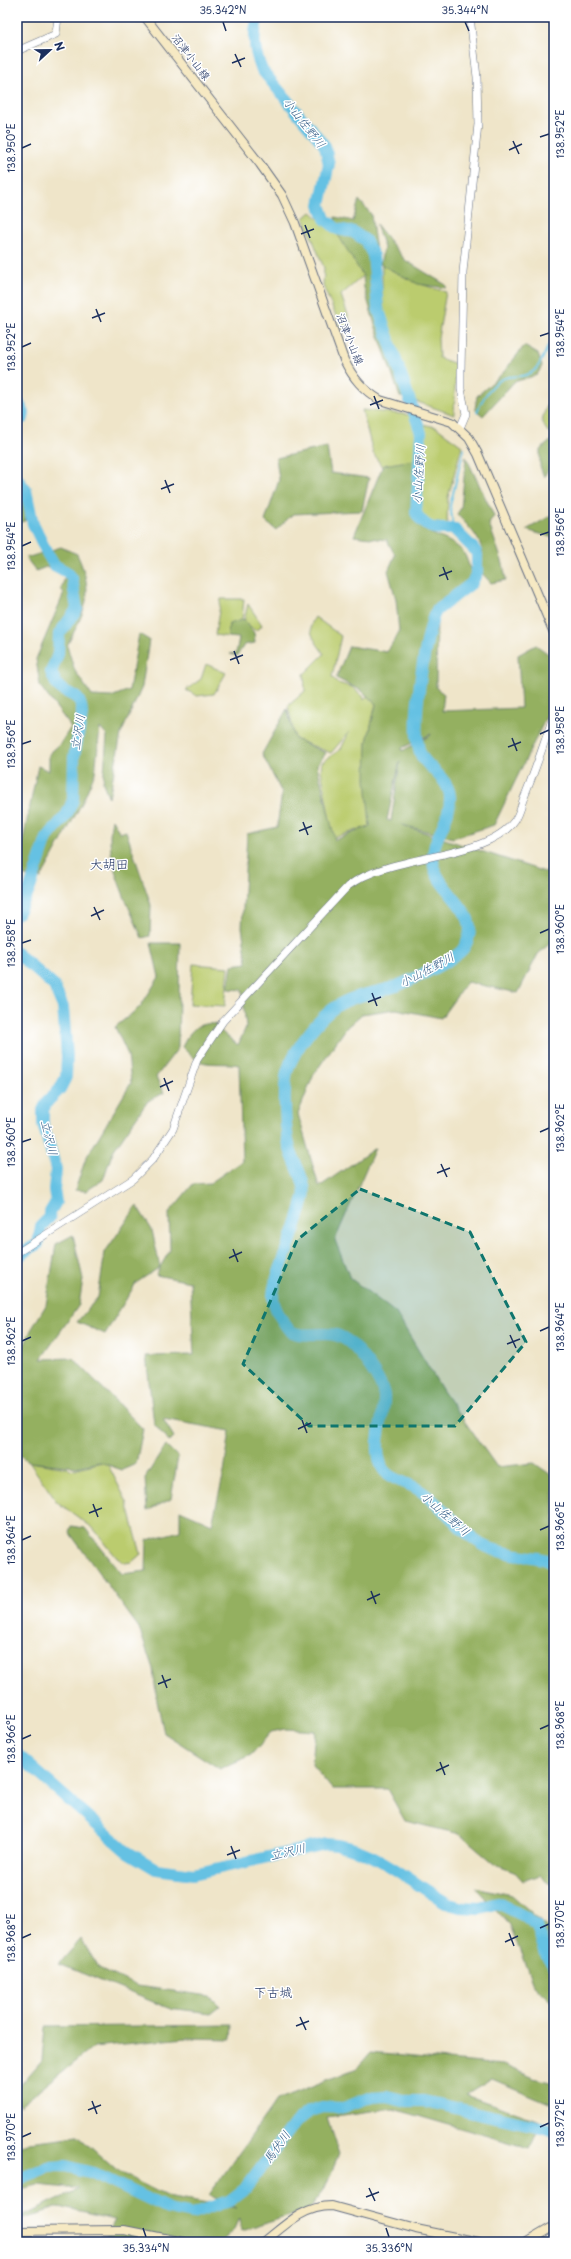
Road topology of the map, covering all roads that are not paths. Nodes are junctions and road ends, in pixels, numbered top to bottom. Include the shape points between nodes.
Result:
1 (58, 17) edge
2 (145, 17) edge
3 (470, 17) edge
4 (17, 51) edge
5 (460, 428) junction
6 (554, 633) edge
7 (554, 714) edge
8 (17, 1254) edge
9 (554, 2226) edge
10 (17, 2231) edge
11 (184, 2242) edge
12 (264, 2242) edge
13 (479, 2242) edge
14 (527, 2242) edge

1 - 4 street via 56,34
2 - 5 main road, 沼津小山線 via 282,195 344,360 354,378 371,394 398,406 435,416
3 - 5 street via 477,77 478,124 463,272 461,390 466,414
5 - 6 main road, 沼津小山線 via 478,454
7 - 8 street via 528,789 515,819 504,832 482,844 370,873 348,886 224,1021 197,1060 173,1129 153,1159 133,1179
9 - 14 main road
10 - 11 main road via 124,2230
12 - 13 main road via 300,2214 320,2206 332,2206 416,2229

